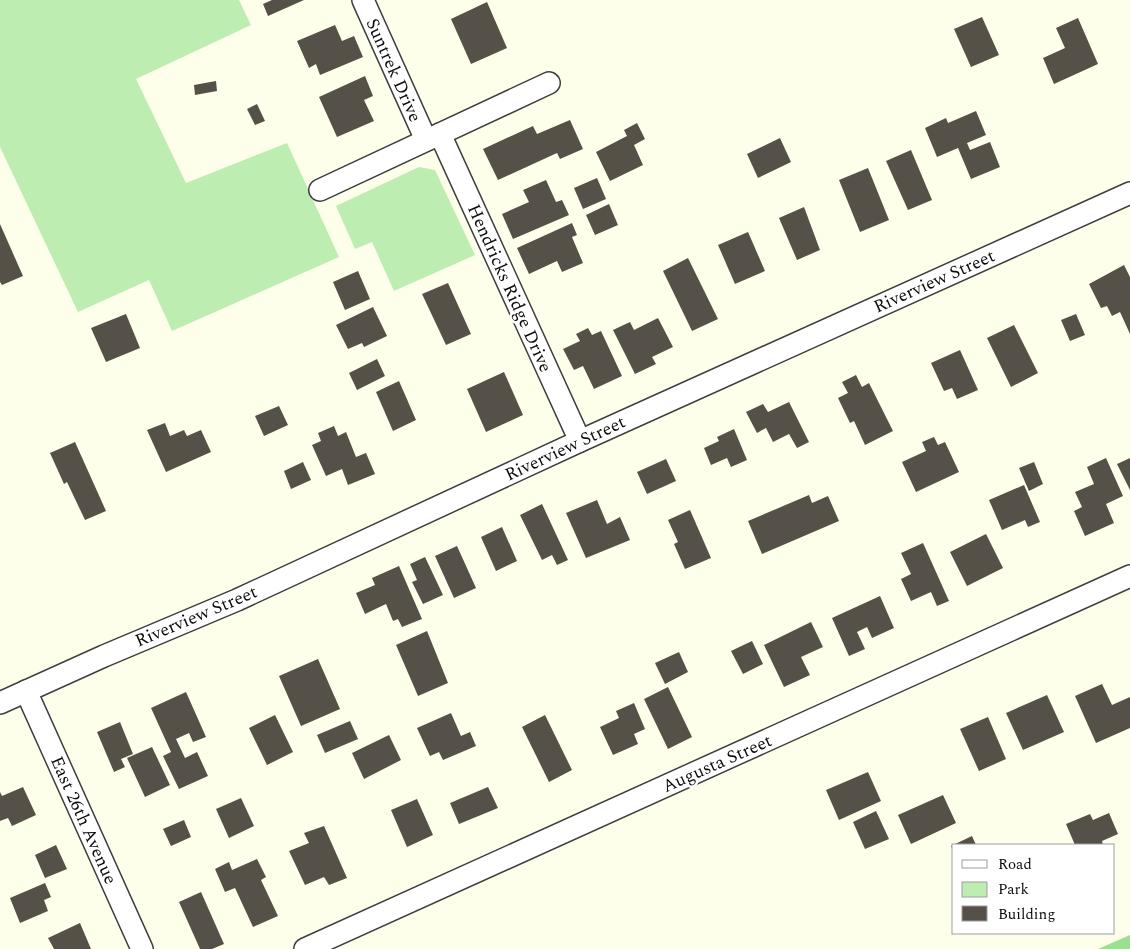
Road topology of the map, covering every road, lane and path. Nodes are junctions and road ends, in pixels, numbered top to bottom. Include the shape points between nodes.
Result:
1 (362, 0) edge
2 (549, 82) dead end
3 (433, 137) junction
4 (320, 190) dead end
5 (1130, 193) edge
6 (580, 441) junction
7 (1130, 576) edge
8 (26, 692) junction
9 (0, 703) edge
10 (142, 949) edge
11 (305, 949) edge

1 - 3 street, Suntrek Drive
2 - 3 street, Suntrek Drive
3 - 4 street, Suntrek Drive
3 - 6 street, Hendricks Ridge Drive
5 - 6 street, Riverview Street
6 - 8 street, Riverview Street via 237,600
7 - 11 street, Augusta Street
8 - 9 street, Riverview Street
8 - 10 street, East 26th Avenue

